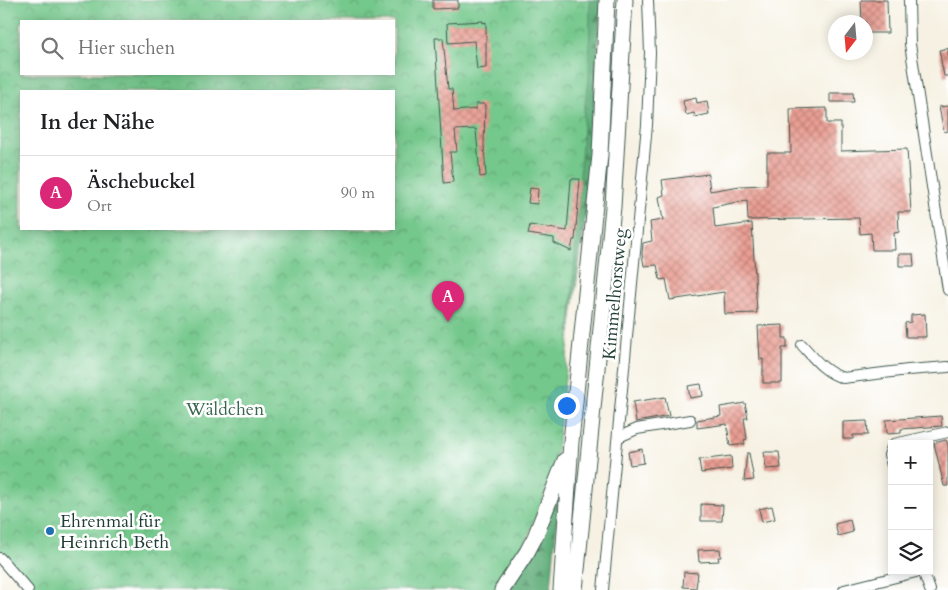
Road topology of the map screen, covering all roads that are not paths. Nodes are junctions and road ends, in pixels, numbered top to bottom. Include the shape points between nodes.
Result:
1 (607, 0) edge
2 (624, 0) edge
3 (648, 0) edge
4 (910, 0) edge
5 (948, 290) edge
6 (802, 345) dead end
7 (948, 367) edge
8 (690, 420) dead end
9 (948, 432) edge
10 (619, 437) junction
11 (912, 440) edge
12 (572, 442) junction
13 (0, 558) edge
14 (905, 575) edge
15 (923, 575) edge
16 (28, 590) edge
17 (502, 590) edge
18 (560, 590) edge
19 (575, 590) edge
20 (603, 590) edge
21 (844, 590) edge
22 (930, 590) edge

1 - 12 highway via 600,155
2 - 19 highway via 613,207
3 - 10 street, Kimmelhorstweg via 647,125
4 - 5 street via 910,44
6 - 7 street via 824,370 843,378
8 - 10 street via 637,429
9 - 11 street
10 - 20 street, Kimmelhorstweg
12 - 17 highway via 535,537
12 - 18 highway
13 - 16 street
14 - 21 street
15 - 22 street

